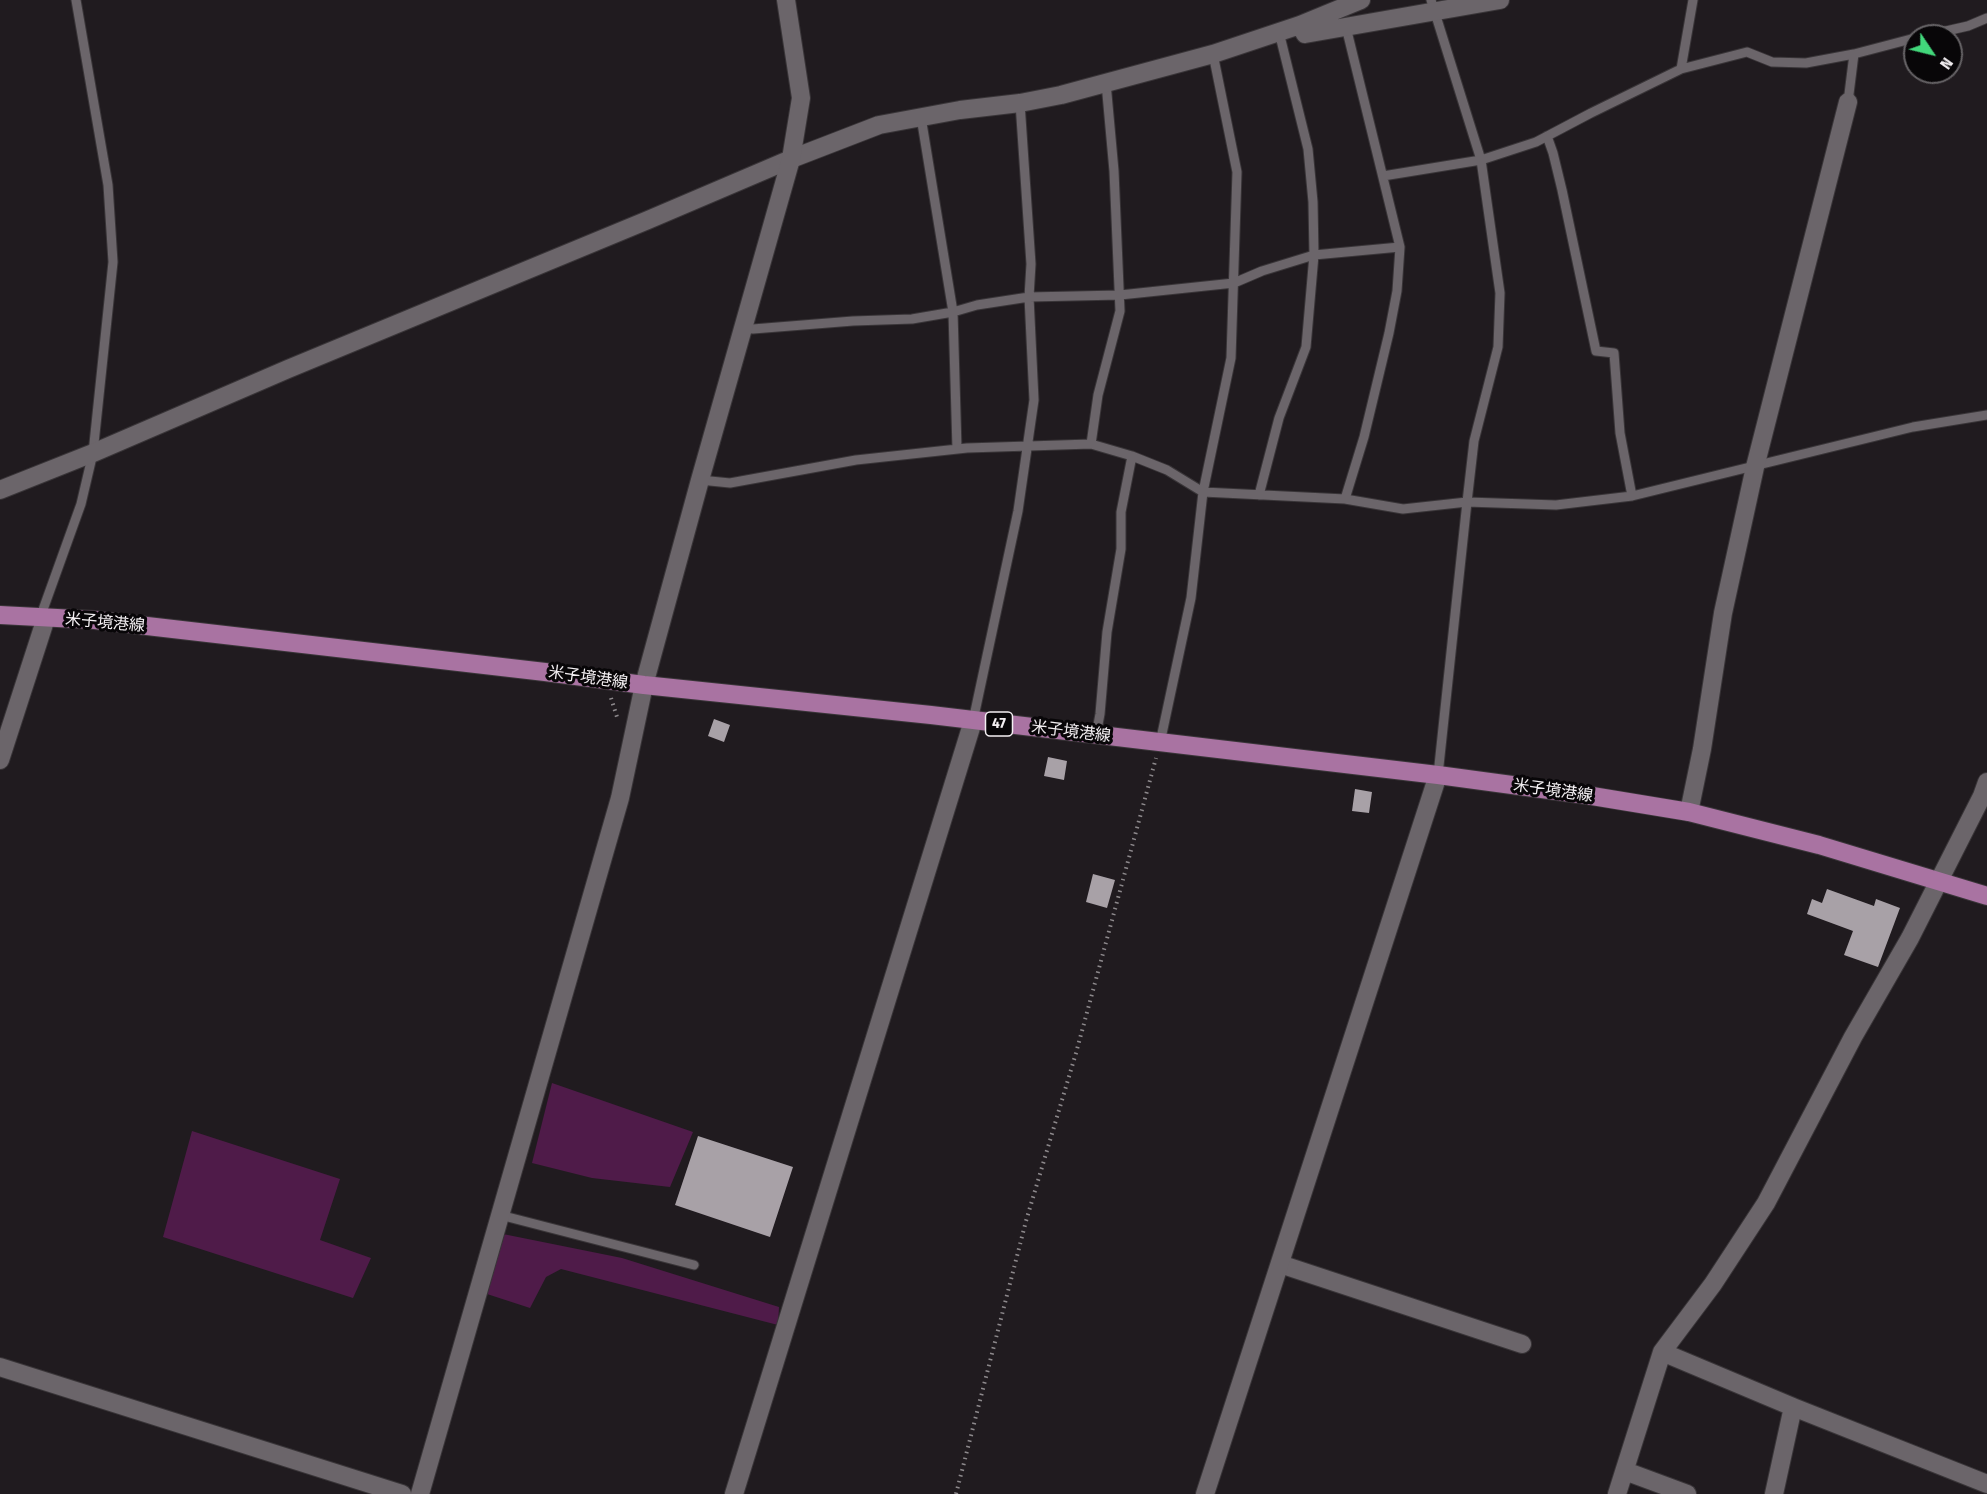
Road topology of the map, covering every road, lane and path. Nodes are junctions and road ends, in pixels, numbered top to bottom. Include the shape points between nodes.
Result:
1 (76, 0) edge
2 (786, 0) edge
3 (1361, 0) edge
4 (1500, 0) edge
5 (1693, 0) edge
6 (1433, 6) edge
7 (1987, 18) edge
8 (1300, 25) junction
9 (1346, 27) junction
10 (1963, 27) edge
11 (1279, 32) junction
12 (1903, 41) edge
13 (1213, 54) junction
14 (1854, 54) junction
15 (1681, 69) junction
16 (1106, 83) junction
17 (1848, 102) joint
18 (1020, 103) junction
19 (921, 117) junction
20 (1546, 136) junction
21 (791, 159) junction
22 (1481, 160) junction
23 (1383, 176) junction
24 (1400, 247) junction
25 (1314, 255) junction
26 (1234, 283) junction
27 (1120, 295) junction
28 (1029, 297) junction
29 (953, 312) junction
30 (743, 328) junction
31 (1987, 415) edge
32 (1091, 444) junction
33 (1028, 446) junction
34 (957, 449) junction
35 (93, 453) junction
36 (1132, 456) junction
37 (1755, 467) junction
38 (700, 480) junction
39 (0, 490) edge
40 (1203, 492) junction
41 (1259, 495) junction
42 (1632, 496) junction
43 (1345, 499) junction
44 (1467, 502) junction
45 (0, 615) edge
46 (43, 618) junction
47 (644, 685) junction
48 (609, 694) dead end
49 (973, 721) junction
50 (618, 724) dead end
51 (1096, 735) junction
52 (1160, 743) junction
53 (0, 759) edge
54 (1438, 775) junction
55 (1987, 782) edge
56 (1689, 812) junction
57 (1939, 881) junction
58 (1987, 896) edge
59 (500, 1215) junction
60 (1280, 1264) junction
61 (694, 1265) dead end
62 (1522, 1344) dead end
63 (1662, 1352) junction
64 (0, 1367) edge
65 (1793, 1407) junction
66 (1624, 1471) junction
67 (1987, 1484) edge
68 (402, 1494) edge
69 (420, 1494) edge
70 (734, 1494) edge
71 (956, 1494) edge
72 (1205, 1494) edge
73 (1617, 1494) edge
74 (1687, 1494) edge
75 (1774, 1494) edge

1 - 35 lane via 108,185 113,262
2 - 21 street via 801,98
3 - 8 street
4 - 6 street
5 - 15 lane
6 - 9 street
6 - 22 lane
7 - 10 lane
8 - 9 street via 1305,34
8 - 11 street
9 - 23 lane
11 - 13 street
11 - 25 lane via 1308,149
12 - 14 lane
13 - 16 street
13 - 26 lane via 1237,172
14 - 15 lane via 1806,63 1772,62 1747,52
14 - 17 lane
15 - 20 lane
16 - 18 street
16 - 27 lane
17 - 37 street
18 - 19 street
18 - 28 lane via 1031,264
19 - 21 street via 879,125
19 - 29 lane
20 - 22 lane
20 - 42 lane via 1562,190 1596,351 1614,353 1620,433
21 - 30 street
21 - 35 street
22 - 23 lane
22 - 44 lane via 1500,293 1498,346 1474,441
23 - 24 lane
24 - 25 lane
24 - 43 lane via 1389,333
25 - 26 lane
25 - 41 lane via 1306,347 1279,418
26 - 27 lane
26 - 40 lane via 1231,358
27 - 28 lane
27 - 32 lane via 1120,311 1098,396
28 - 29 lane
28 - 33 lane via 1034,400
29 - 30 lane via 912,319
29 - 34 lane
30 - 38 street
31 - 37 lane via 1913,427
32 - 33 lane
32 - 36 lane
33 - 34 lane
33 - 49 lane
34 - 38 lane via 856,460 730,483
35 - 39 street
35 - 46 lane via 81,504
36 - 40 lane via 1167,470
36 - 51 lane via 1121,512 1121,549
37 - 42 lane
37 - 56 street via 1724,613
38 - 47 street
40 - 41 lane
40 - 52 lane via 1191,598
41 - 43 lane
42 - 44 lane via 1556,505
43 - 44 lane via 1403,509
44 - 54 lane
45 - 46 main road, 米子境港線 / 47
46 - 47 main road, 米子境港線 / 47 via 95,620
46 - 53 street
47 - 49 main road, 米子境港線 / 47
47 - 59 street via 620,798
48 - 50 path
49 - 51 main road, 米子境港線 / 47
49 - 70 street
51 - 52 main road, 米子境港線 / 47
52 - 54 main road, 米子境港線 / 47
52 - 71 path via 1080,1041 1026,1221
54 - 56 main road, 米子境港線 / 47
54 - 60 street
55 - 57 street
56 - 57 main road, 米子境港線 / 47 via 1819,844
57 - 58 main road, 米子境港線 / 47
57 - 63 street via 1766,1203
59 - 61 lane
59 - 69 street
60 - 62 street
60 - 72 street
63 - 65 street
63 - 66 street
64 - 68 street
65 - 67 street
65 - 75 street
66 - 73 street
66 - 74 street

